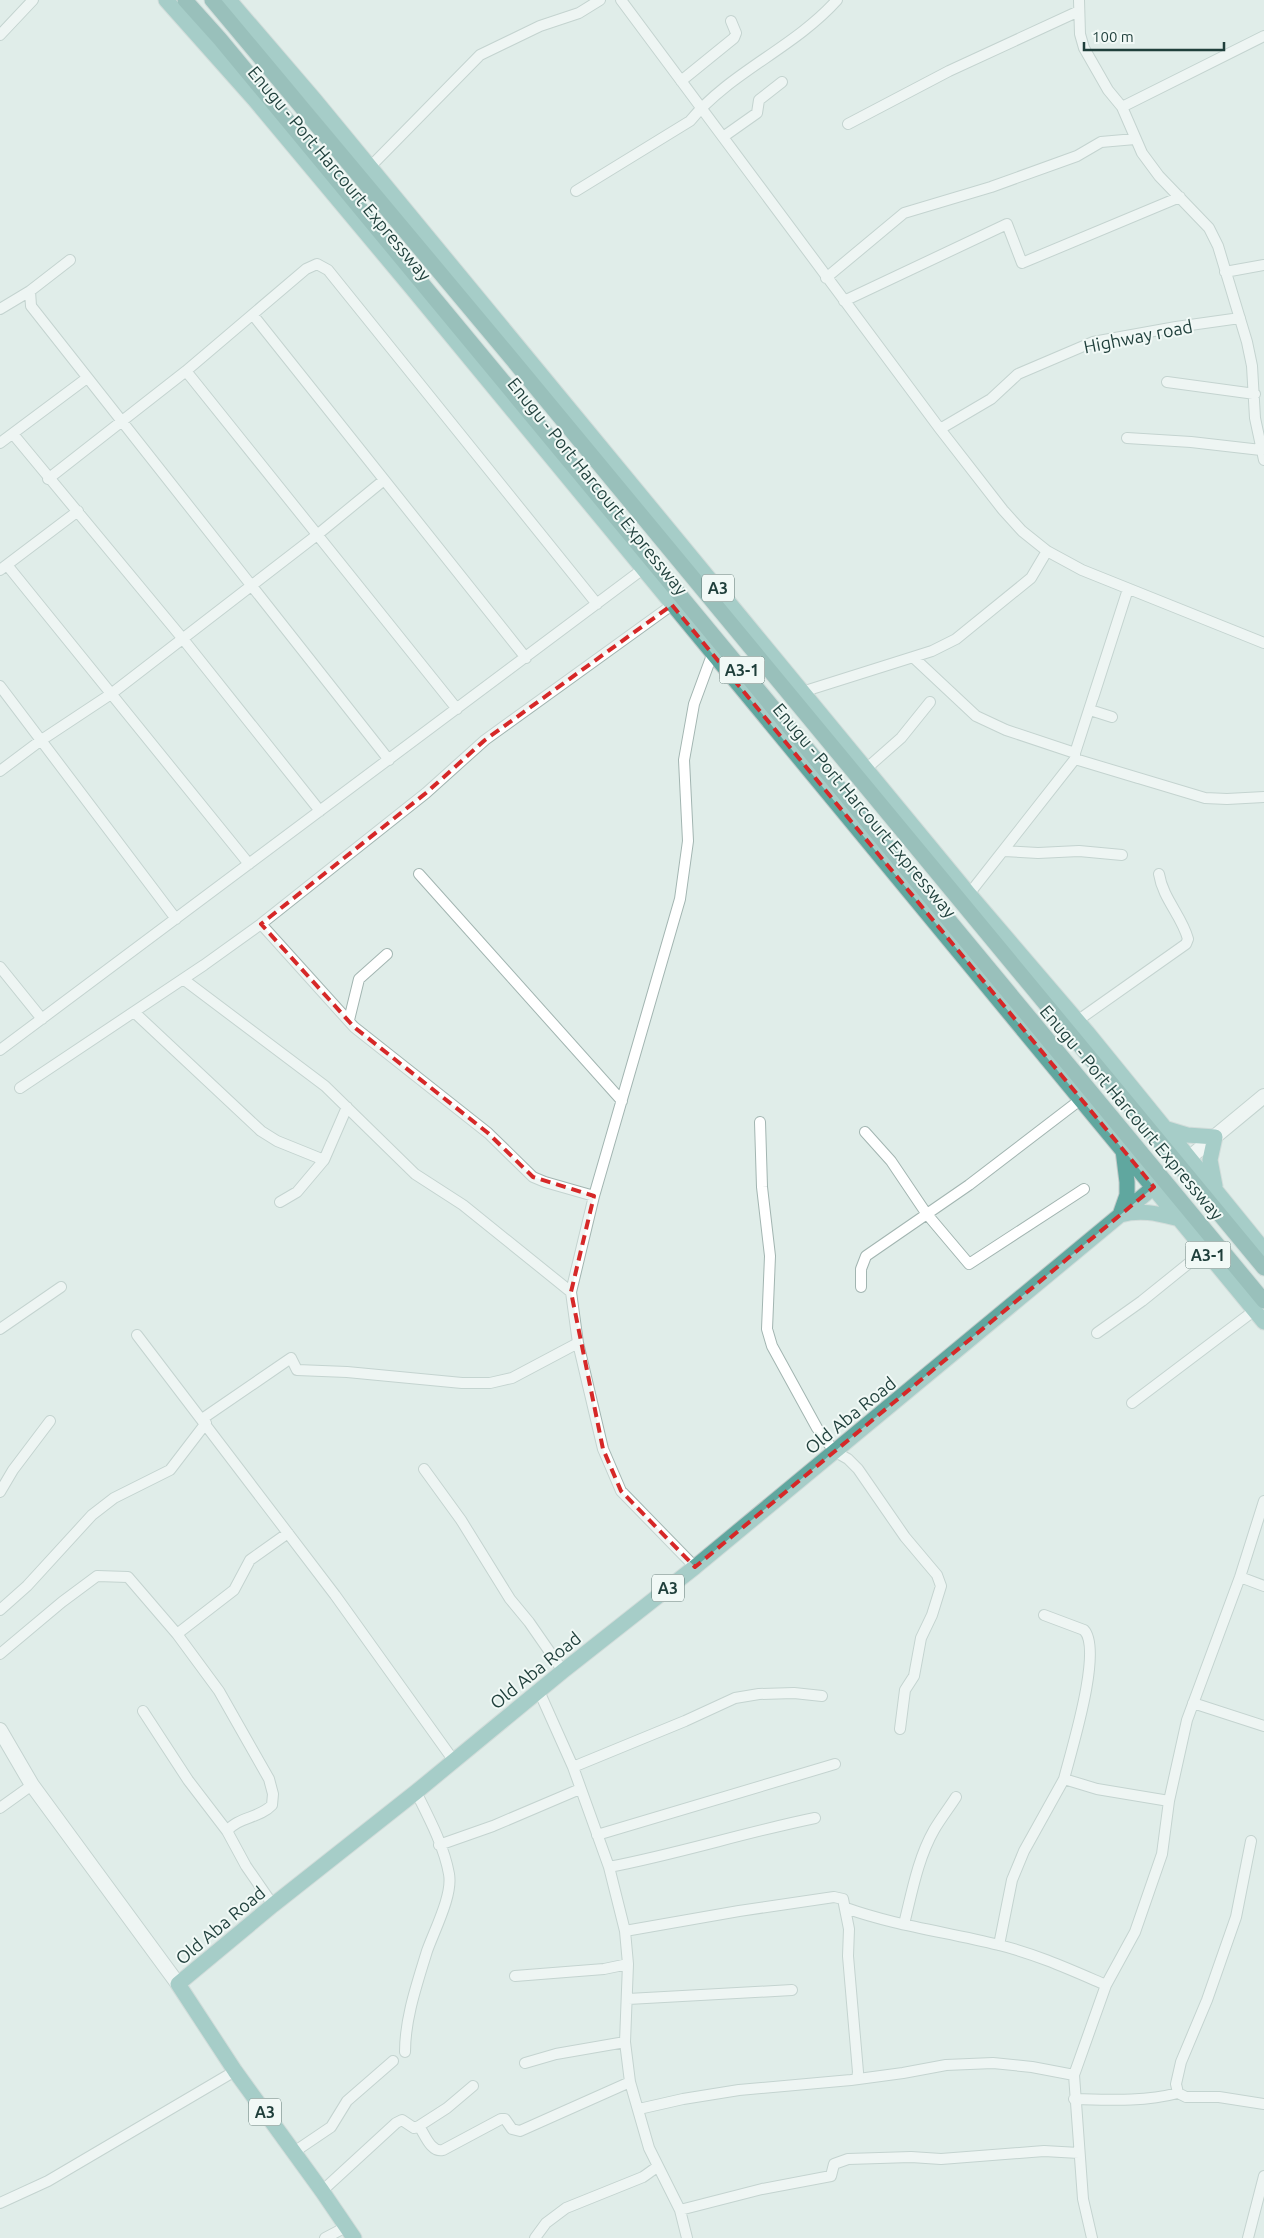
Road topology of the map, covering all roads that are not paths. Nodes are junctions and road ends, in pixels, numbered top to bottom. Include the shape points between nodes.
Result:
1 (33, 0) edge
2 (166, 0) edge
3 (185, 0) edge
4 (212, 0) edge
5 (600, 0) edge
6 (621, 0) edge
7 (837, 0) edge
8 (1079, 0) edge
9 (234, 2) edge
10 (1079, 11) junction
11 (731, 21) dead end
12 (240, 22) junction
13 (0, 36) edge
14 (1264, 36) edge
15 (215, 44) junction
16 (681, 81) junction
17 (782, 82) dead end
18 (1122, 107) junction
19 (701, 108) junction
20 (848, 124) dead end
21 (723, 137) junction
22 (1135, 139) junction
23 (370, 167) junction
24 (576, 190) dead end
25 (1180, 197) junction
26 (70, 260) dead end
27 (1264, 265) edge
28 (1225, 272) junction
29 (826, 278) junction
30 (30, 291) junction
31 (844, 301) junction
32 (0, 309) edge
33 (253, 315) junction
34 (1240, 318) junction
35 (512, 359) junction
36 (186, 371) junction
37 (496, 373) junction
38 (87, 378) junction
39 (1167, 382) dead end
40 (1255, 394) junction
41 (1259, 418) edge
42 (122, 423) junction
43 (940, 429) junction
44 (12, 434) junction
45 (1127, 438) dead end
46 (0, 443) edge
47 (1263, 455) edge
48 (48, 479) junction
49 (384, 480) junction
50 (78, 511) junction
51 (317, 534) junction
52 (1047, 551) junction
53 (3, 567) edge
54 (643, 569) junction
55 (250, 585) junction
56 (1128, 589) junction
57 (597, 604) junction
58 (672, 605) junction
59 (183, 639) junction
60 (1264, 642) edge
61 (712, 655) junction
62 (913, 657) junction
63 (526, 658) junction
64 (0, 686) edge
65 (802, 692) junction
66 (111, 694) junction
67 (930, 702) dead end
68 (457, 709) junction
69 (1090, 710) junction
70 (1112, 717) dead end
71 (40, 741) junction
72 (1075, 756) junction
73 (389, 760) junction
74 (866, 768) junction
75 (0, 771) edge
76 (1264, 797) edge
77 (320, 810) junction
78 (1004, 850) junction
79 (1122, 855) dead end
80 (249, 864) junction
81 (419, 874) dead end
82 (1159, 874) dead end
83 (969, 894) junction
84 (176, 919) junction
85 (260, 924) junction
86 (387, 954) dead end
87 (0, 967) edge
88 (184, 979) junction
89 (134, 1012) junction
90 (42, 1019) junction
91 (349, 1020) junction
92 (1077, 1021) junction
93 (0, 1050) edge
94 (20, 1088) dead end
95 (1264, 1096) edge
96 (1080, 1100) junction
97 (622, 1101) junction
98 (347, 1107) junction
99 (760, 1122) dead end
100 (1164, 1128) junction
101 (865, 1132) dead end
102 (1215, 1136) junction
103 (1123, 1150) junction
104 (1189, 1158) junction
105 (324, 1160) junction
106 (1154, 1187) junction
107 (1084, 1189) dead end
108 (1216, 1191) junction
109 (594, 1196) junction
110 (280, 1202) dead end
111 (926, 1213) junction
112 (1120, 1215) junction
113 (1180, 1219) junction
114 (1204, 1250) junction
115 (1264, 1250) edge
116 (1264, 1268) edge
117 (61, 1287) dead end
118 (861, 1287) dead end
119 (571, 1292) junction
120 (1261, 1311) edge
121 (0, 1329) edge
122 (1097, 1333) dead end
123 (137, 1335) dead end
124 (578, 1343) junction
125 (1132, 1403) dead end
126 (50, 1421) dead end
127 (204, 1421) junction
128 (834, 1451) junction
129 (424, 1469) dead end
130 (0, 1492) edge
131 (1264, 1502) edge
132 (288, 1533) junction
133 (695, 1568) junction
134 (1240, 1577) junction
135 (1264, 1586) edge
136 (0, 1610) edge
137 (1044, 1615) dead end
138 (177, 1634) junction
139 (0, 1654) edge
140 (563, 1671) junction
141 (539, 1691) junction
142 (822, 1696) dead end
143 (1193, 1703) junction
144 (143, 1711) dead end
145 (1264, 1726) edge
146 (900, 1729) dead end
147 (0, 1730) edge
148 (454, 1760) junction
149 (835, 1764) dead end
150 (573, 1767) junction
151 (1064, 1779) junction
152 (32, 1785) junction
153 (580, 1789) junction
154 (416, 1792) junction
155 (956, 1797) dead end
156 (1169, 1801) junction
157 (0, 1808) edge
158 (815, 1818) dead end
159 (228, 1831) junction
160 (597, 1834) junction
161 (1250, 1842) dead end
162 (439, 1845) junction
163 (608, 1867) junction
164 (273, 1905) junction
165 (846, 1908) junction
166 (904, 1924) junction
167 (625, 1931) junction
168 (999, 1945) junction
169 (628, 1964) junction
170 (515, 1976) dead end
171 (178, 1984) junction
172 (1106, 1985) junction
173 (792, 1990) dead end
174 (628, 1999) junction
175 (625, 2042) junction
176 (405, 2052) dead end
177 (393, 2062) dead end
178 (525, 2063) dead end
179 (235, 2071) junction
180 (1074, 2075) junction
181 (857, 2079) junction
182 (630, 2082) junction
183 (473, 2086) dead end
184 (1178, 2093) junction
185 (1074, 2099) junction
186 (1264, 2104) edge
187 (639, 2109) junction
188 (419, 2126) junction
189 (294, 2152) junction
190 (1079, 2153) junction
191 (657, 2167) junction
192 (1264, 2176) edge
193 (322, 2190) junction
194 (0, 2203) edge
195 (680, 2210) junction
196 (350, 2232) edge
197 (325, 2238) edge
198 (535, 2238) edge
199 (686, 2238) edge
200 (1092, 2238) edge
201 (1248, 2238) edge

1 - 13 street
2 - 15 main road, Enugu - Port Harcourt Expressway / A3
3 - 15 highway, Enugu - Port Harcourt Expressway / A3
4 - 12 highway, Enugu - Port Harcourt Expressway / A3
5 - 23 street via 579,13 540,26 480,55
6 - 16 street
7 - 19 street via 806,31
8 - 10 street
9 - 12 main road, Enugu - Port Harcourt Expressway / A3
10 - 18 street via 1084,48 1108,90
10 - 20 street via 949,70
11 - 16 street via 736,33 734,38
12 - 23 main road, Enugu - Port Harcourt Expressway / A3
12 - 35 highway, Enugu - Port Harcourt Expressway / A3-1
14 - 18 street
15 - 37 highway, Enugu - Port Harcourt Expressway / A3-1
15 - 54 main road, Enugu - Port Harcourt Expressway / A3
16 - 19 street
17 - 21 street via 759,100 757,113
18 - 22 street
19 - 21 street
19 - 24 street via 690,121
21 - 29 street
22 - 25 street via 1159,176
22 - 29 street via 1102,142 1077,156 991,187 904,213
23 - 65 main road, Enugu - Port Harcourt Expressway / A3
25 - 28 street via 1209,228
25 - 31 street via 1022,263 1007,224
26 - 30 street
27 - 28 street
28 - 34 street
29 - 31 street
30 - 32 street
30 - 38 street via 31,306
31 - 43 street
33 - 36 street
33 - 49 street
33 - 57 street via 306,269 317,264 328,270
34 - 40 street
34 - 43 street, Highway road via 1092,342 1018,374 991,399
35 - 37 highway
35 - 116 highway, Enugu - Port Harcourt Expressway / A3-1
36 - 42 street
36 - 51 street
37 - 120 highway, Enugu - Port Harcourt Expressway / A3-1
38 - 42 street
38 - 44 street
39 - 40 street
40 - 41 street
41 - 47 street
42 - 48 street
42 - 55 street
43 - 52 street via 1002,510
44 - 46 street
44 - 48 street
45 - 47 street via 1191,442
48 - 50 street
49 - 51 street
49 - 63 street
50 - 53 street
50 - 59 street
51 - 55 street
51 - 68 street
52 - 56 street
52 - 62 street via 1031,578 956,639
53 - 66 street
54 - 57 street
54 - 58 main road, Enugu - Port Harcourt Expressway / A3
55 - 59 street
55 - 73 street
56 - 60 street
56 - 69 street
57 - 63 street
58 - 61 main road, Enugu - Port Harcourt Expressway / A3
58 - 85 street via 485,740 426,793
59 - 66 street
59 - 77 street
61 - 96 main road, Enugu - Port Harcourt Expressway / A3
61 - 97 street via 694,704 684,760 688,841 680,899
62 - 65 street
62 - 72 street via 976,716
63 - 68 street
64 - 71 street
65 - 74 main road, Enugu - Port Harcourt Expressway / A3
66 - 71 street
66 - 80 street
67 - 74 street via 901,738
68 - 73 street
69 - 70 street
69 - 72 street
71 - 75 street
71 - 84 street
72 - 76 street via 1205,798
72 - 78 street
73 - 77 street
74 - 83 main road, Enugu - Port Harcourt Expressway / A3
77 - 80 street
78 - 79 street
78 - 83 street
80 - 84 street
81 - 97 street
82 - 92 street via 1165,895 1186,932 1186,944
83 - 92 main road, Enugu - Port Harcourt Expressway / A3
84 - 90 street
85 - 88 street
85 - 91 street
86 - 91 street via 359,979
87 - 90 street
88 - 89 street
88 - 98 street via 309,1073
89 - 94 street
89 - 105 street via 261,1131
90 - 93 street
91 - 109 street via 488,1133 533,1177
92 - 100 main road, Enugu - Port Harcourt Expressway / A3
95 - 102 street
96 - 103 main road, Enugu - Port Harcourt Expressway / A3
96 - 111 street via 977,1179
97 - 109 street
98 - 105 street
98 - 119 street via 415,1174 463,1205
99 - 128 street via 762,1187 770,1256 767,1329 772,1346 817,1428
100 - 102 main road via 1187,1135
100 - 104 main road, Enugu - Port Harcourt Expressway / A3
101 - 111 street via 891,1160
102 - 104 street
102 - 108 main road via 1210,1160
103 - 106 main road, Enugu - Port Harcourt Expressway / A3
103 - 112 main road via 1127,1188
104 - 108 main road, Enugu - Port Harcourt Expressway / A3-1
105 - 110 street via 296,1192
106 - 112 main road, Old Aba Road / A3
106 - 113 main road, Enugu - Port Harcourt Expressway / A3-1
107 - 111 street via 973,1264 968,1264
108 - 115 main road, Enugu - Port Harcourt Expressway / A3-1
109 - 119 street
111 - 118 street via 866,1256 861,1269
112 - 113 main road via 1148,1211
112 - 128 main road, Old Aba Road / A3
113 - 114 main road, Enugu - Port Harcourt Expressway / A3-1
114 - 120 main road, Enugu - Port Harcourt Expressway / A3-1
114 - 122 street
117 - 121 street
119 - 124 street
120 - 125 street
123 - 127 street
124 - 127 street via 512,1378 462,1384 297,1370 291,1358
124 - 133 street via 603,1449 621,1491
126 - 130 street via 12,1470
127 - 132 street
127 - 136 street via 170,1470 114,1498 92,1515 27,1586
128 - 133 main road, Old Aba Road / A3
128 - 146 street via 848,1458 858,1469 905,1537 937,1575 941,1586 921,1638 914,1676 905,1690
129 - 140 street via 461,1520 510,1599
131 - 134 street
132 - 138 street via 250,1560 234,1590
132 - 148 street
133 - 140 main road, Old Aba Road / A3
134 - 135 street
134 - 143 street
137 - 151 street via 1084,1630 1089,1635 1091,1652 1083,1706
138 - 139 street via 128,1577 96,1576
138 - 159 street via 219,1691 260,1761 273,1794 272,1805 268,1809 232,1825
140 - 141 main road, Old Aba Road / A3
141 - 148 main road, Old Aba Road / A3
141 - 150 street
142 - 150 street via 794,1693 735,1698
143 - 145 street
143 - 156 street
144 - 159 street via 188,1780
147 - 152 street
148 - 154 main road, Old Aba Road / A3
149 - 160 street
150 - 153 street
151 - 156 street via 1097,1789
151 - 168 street via 1024,1851 1012,1880
152 - 157 street
152 - 171 street
153 - 160 street
153 - 162 street
154 - 162 street
154 - 164 main road, Old Aba Road / A3
155 - 166 street via 925,1852
156 - 172 street via 1162,1854 1135,1932
158 - 163 street
159 - 164 street via 246,1866
160 - 163 street
161 - 184 street via 1236,1917 1181,2062 1176,2084
162 - 176 street via 449,1876 448,1890 409,2015
163 - 167 street
164 - 171 main road, Old Aba Road / A3
165 - 166 street
165 - 167 street via 843,1899 834,1897
165 - 181 street
166 - 168 street
167 - 169 street
168 - 172 street via 1055,1963
169 - 170 street
169 - 174 street
171 - 179 main road, Old Aba Road / A3
172 - 180 street
173 - 174 street
174 - 175 street
175 - 178 street
175 - 182 street
177 - 189 street via 347,2101 331,2127
179 - 189 main road, Old Aba Road / A3
179 - 194 street via 48,2181
180 - 181 street via 993,2063 946,2065
180 - 185 street
181 - 187 street via 739,2090
182 - 187 street
182 - 188 street via 520,2130 512,2129 505,2119 501,2119 443,2150 433,2149
183 - 188 street
184 - 185 street via 1126,2101
184 - 186 street via 1186,2097 1219,2097
185 - 190 street
187 - 191 street
188 - 193 street via 414,2128 402,2120
189 - 193 main road, Old Aba Road / A3
190 - 195 street via 1044,2151 941,2159 848,2159 834,2164 831,2176 820,2180 762,2189
190 - 200 street via 1083,2199
191 - 195 street
191 - 198 street via 643,2177 566,2208 546,2223
192 - 201 street
193 - 196 main road, Old Aba Road / A3
195 - 199 street
196 - 197 street

